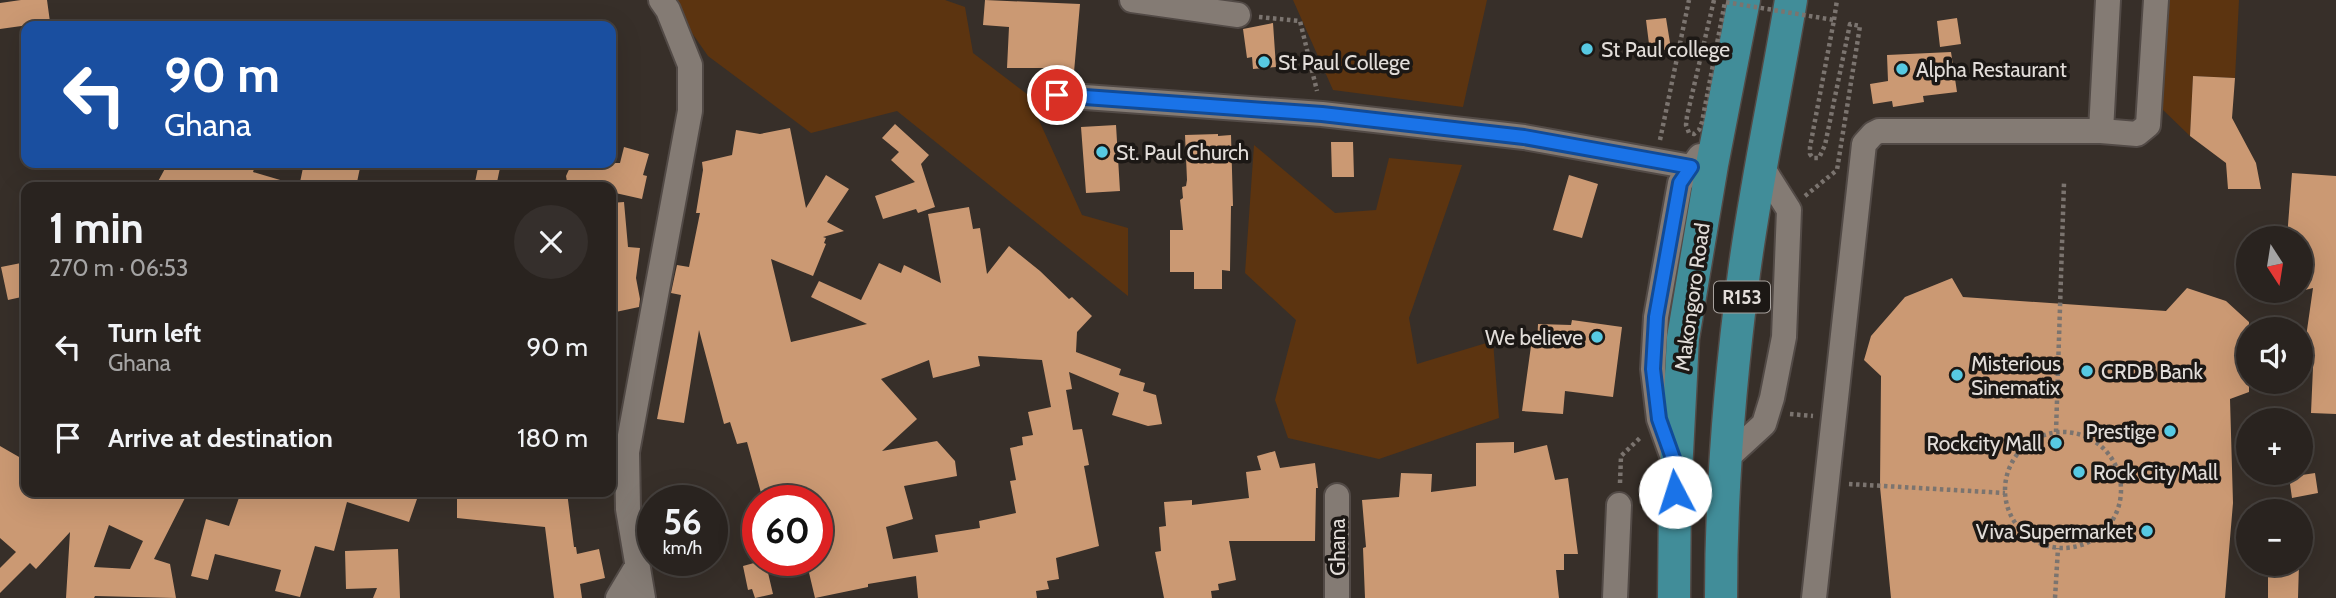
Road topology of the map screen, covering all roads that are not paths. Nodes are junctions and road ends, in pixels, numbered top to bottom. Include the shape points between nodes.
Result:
1 (661, 0) edge
2 (1132, 0) edge
3 (1744, 0) edge
4 (1791, 0) edge
5 (2108, 0) edge
6 (2156, 0) edge
7 (1238, 15) road end
8 (1057, 95) dead end
9 (2101, 131) junction
10 (1716, 147) junction
11 (1691, 167) junction
12 (1762, 167) junction
13 (1727, 458) junction
14 (1676, 475) junction
15 (1337, 496) dead end
16 (1619, 505) road end
17 (636, 568) junction
18 (618, 598) edge
19 (643, 598) edge
20 (1337, 598) edge
21 (1615, 598) edge
22 (1674, 598) edge
23 (1721, 598) edge
24 (1814, 598) edge

1 - 17 street via 690,65 690,110 627,452
2 - 7 street
3 - 10 main road, Makongoro Road / R153
4 - 12 main road, R153
5 - 9 street
6 - 9 street via 2148,125 2137,134
8 - 11 street via 1322,114 1524,137
9 - 24 street via 1879,131 1864,144
10 - 11 street
10 - 14 main road, Makongoro Road / R153 via 1683,338
11 - 14 street via 1680,183 1656,317 1653,369 1659,419
12 - 13 main road, R153 via 1744,274
12 - 13 street via 1789,210 1784,337 1765,424
13 - 23 main road, R153
14 - 22 main road, Makongoro Road / R153
15 - 20 street, Ghana
16 - 21 street
17 - 18 street
17 - 19 street

